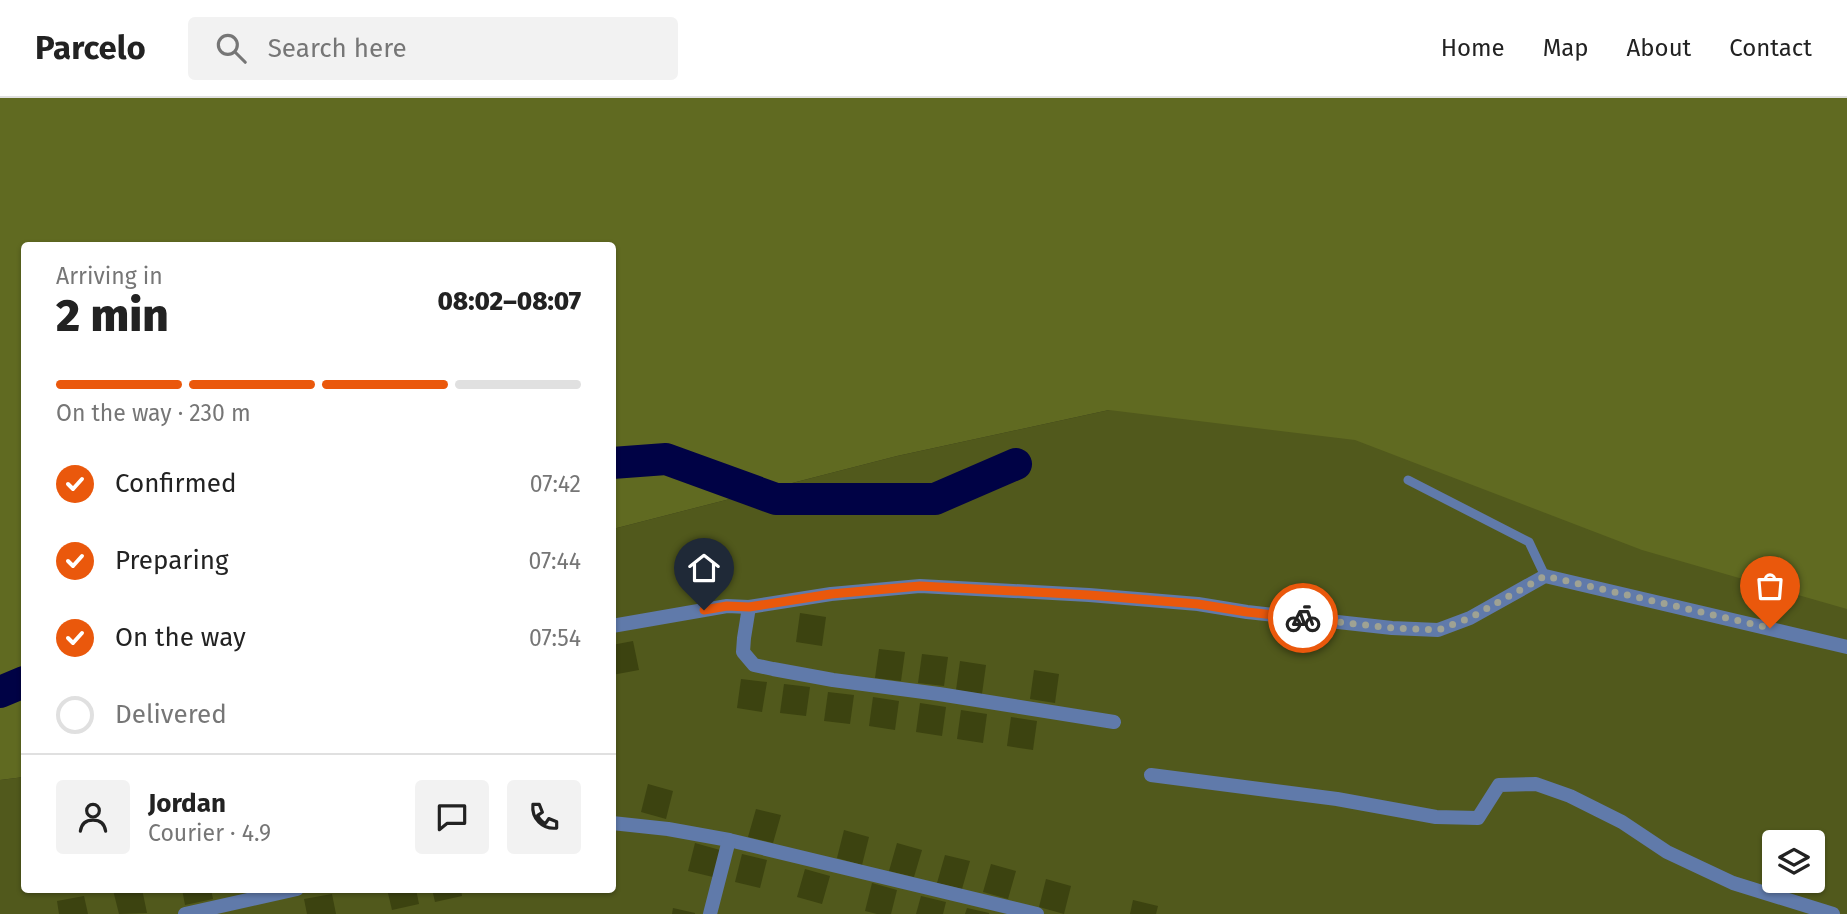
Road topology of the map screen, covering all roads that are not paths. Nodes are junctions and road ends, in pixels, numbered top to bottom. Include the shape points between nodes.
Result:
1 (1408, 480) dead end
2 (1545, 576) junction
3 (749, 607) junction
4 (616, 625) edge
5 (1847, 647) edge
6 (1114, 722) dead end
7 (1151, 775) dead end
8 (616, 823) edge
9 (729, 840) junction
10 (279, 893) edge
11 (185, 914) edge
12 (710, 914) edge
13 (1037, 914) edge
14 (1833, 914) edge

1 - 2 lane via 1529,542
2 - 3 street via 1470,618 1438,630 1185,603 920,586
2 - 5 street
3 - 4 street via 727,606
3 - 6 street via 743,652 754,665
7 - 14 street via 1436,817 1478,818 1499,785 1536,784 1622,822 1667,852 1733,883
8 - 9 street
9 - 12 street
9 - 13 street
10 - 11 street

